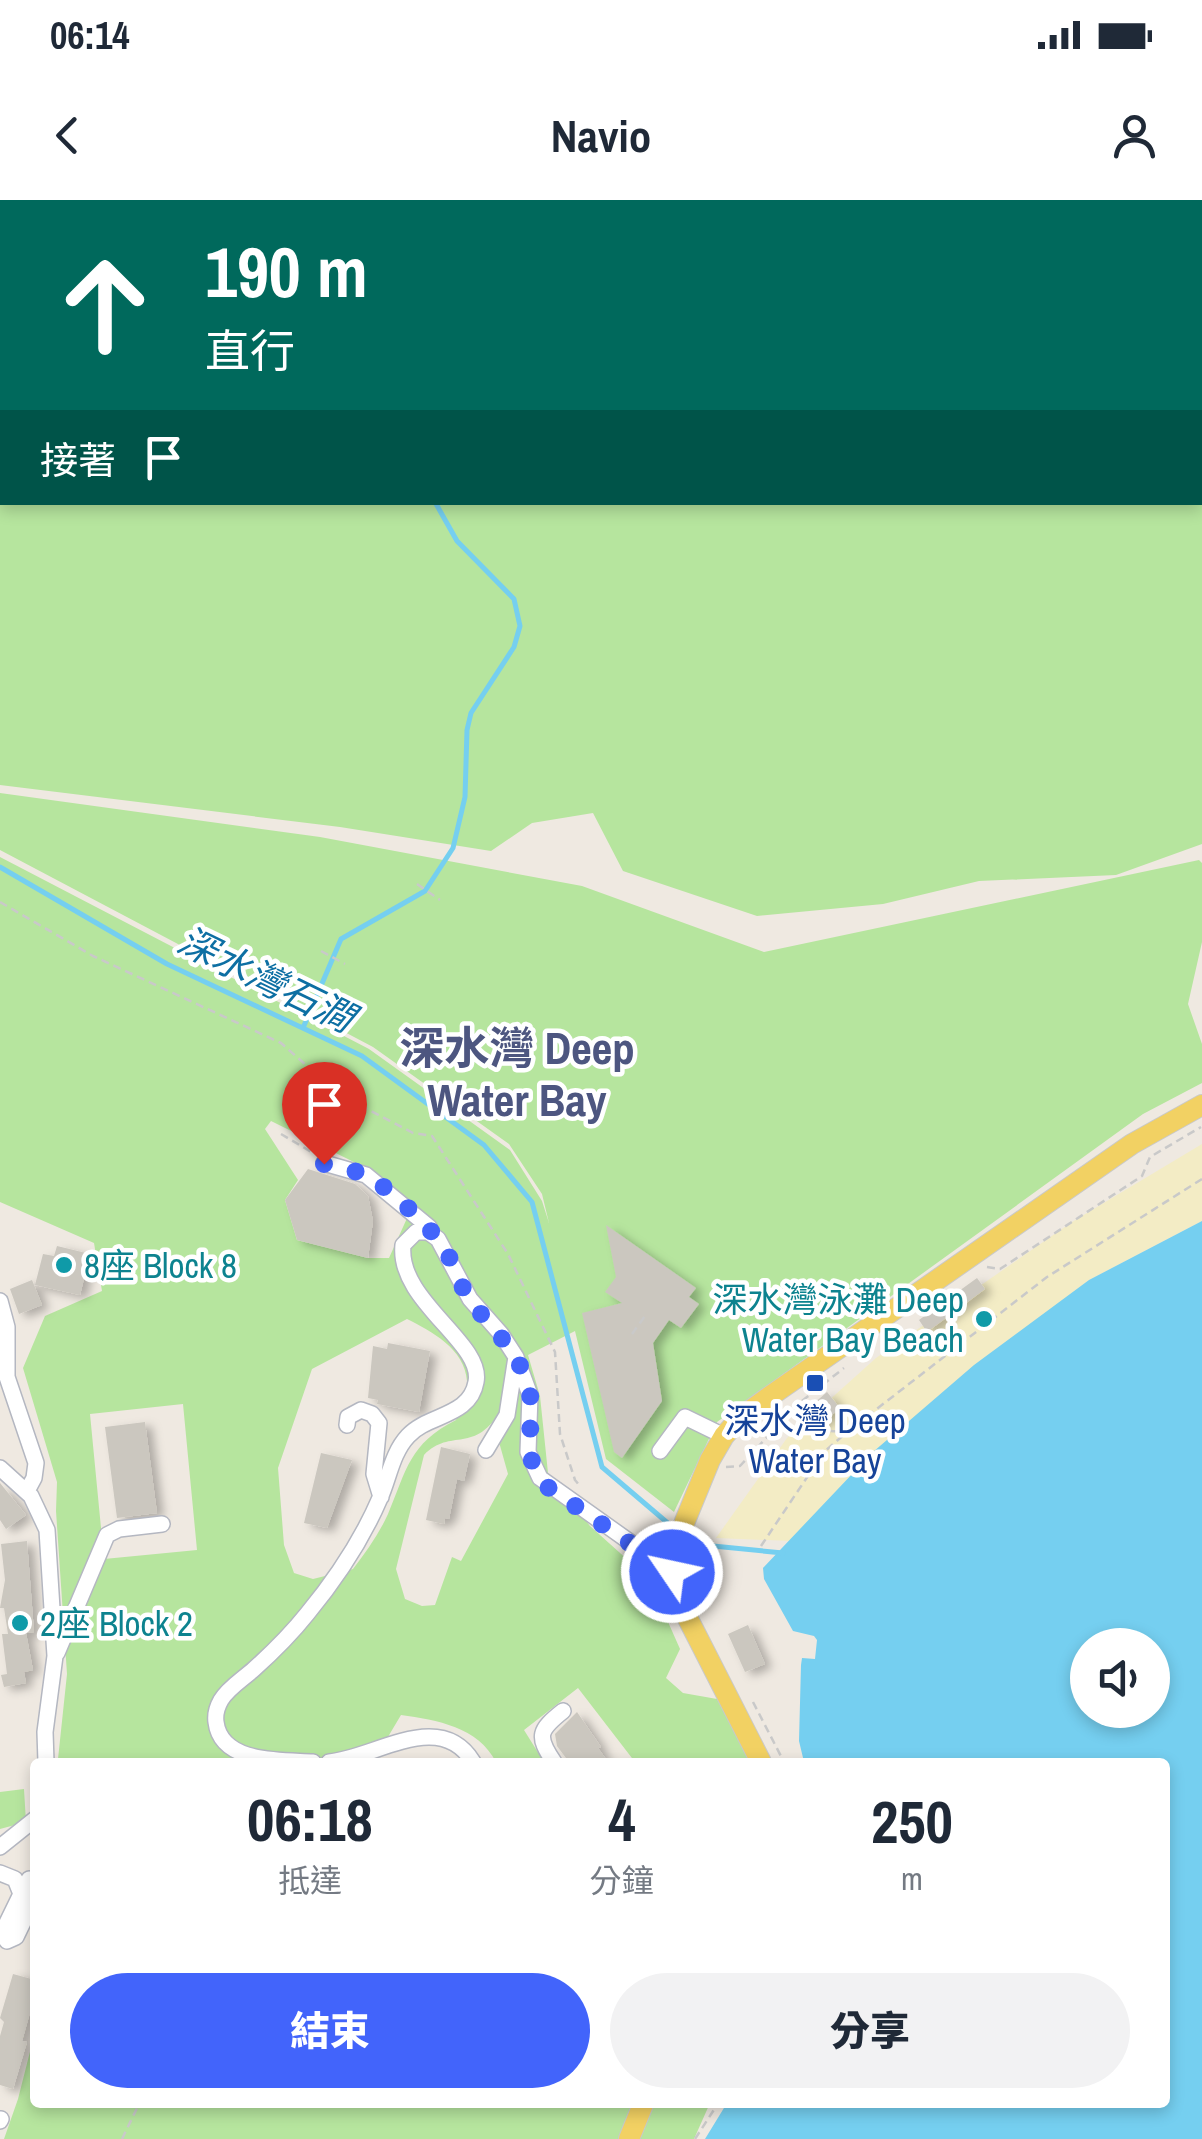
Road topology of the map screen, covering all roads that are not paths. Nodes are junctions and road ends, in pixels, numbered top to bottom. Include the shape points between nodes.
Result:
1 (1202, 1105) edge
2 (319, 1158) road end
3 (432, 1234) junction
4 (0, 1302) edge
5 (516, 1358) junction
6 (347, 1426) dead end
7 (724, 1436) junction
8 (486, 1450) dead end
9 (660, 1452) dead end
10 (0, 1468) edge
11 (26, 1491) junction
12 (381, 1496) junction
13 (162, 1524) dead end
14 (672, 1572) junction
15 (55, 1656) junction
16 (563, 1711) dead end
17 (46, 1758) edge
18 (281, 1758) edge
19 (345, 1758) edge
20 (469, 1758) edge
21 (551, 1758) edge
22 (759, 1758) edge
23 (30, 1823) edge
24 (0, 1846) edge
25 (0, 1873) edge
26 (29, 1879) dead end
27 (30, 1883) edge
28 (30, 1904) edge
29 (642, 2108) edge
30 (629, 2139) edge

1 - 7 main road via 1116,1155 766,1399
2 - 3 street via 371,1178
3 - 5 street
3 - 12 street via 416,1232 406,1240 406,1268 469,1354 476,1386 463,1406 404,1440
4 - 11 street via 8,1376 36,1463
5 - 8 street via 508,1415
5 - 14 street via 530,1394 528,1452 540,1478
6 - 12 street via 348,1416 361,1410 379,1423 374,1474
7 - 9 street via 685,1417
7 - 14 main road
10 - 11 street
11 - 15 street via 47,1530
12 - 18 street via 328,1588 216,1712 221,1737 240,1753
13 - 15 street via 107,1534
14 - 22 main road via 682,1606
15 - 17 street
16 - 21 street via 542,1735
19 - 20 street via 434,1736 455,1743
23 - 24 street
25 - 28 street via 20,1889 2,1934 7,1941 16,1937
26 - 27 street
29 - 30 main road

